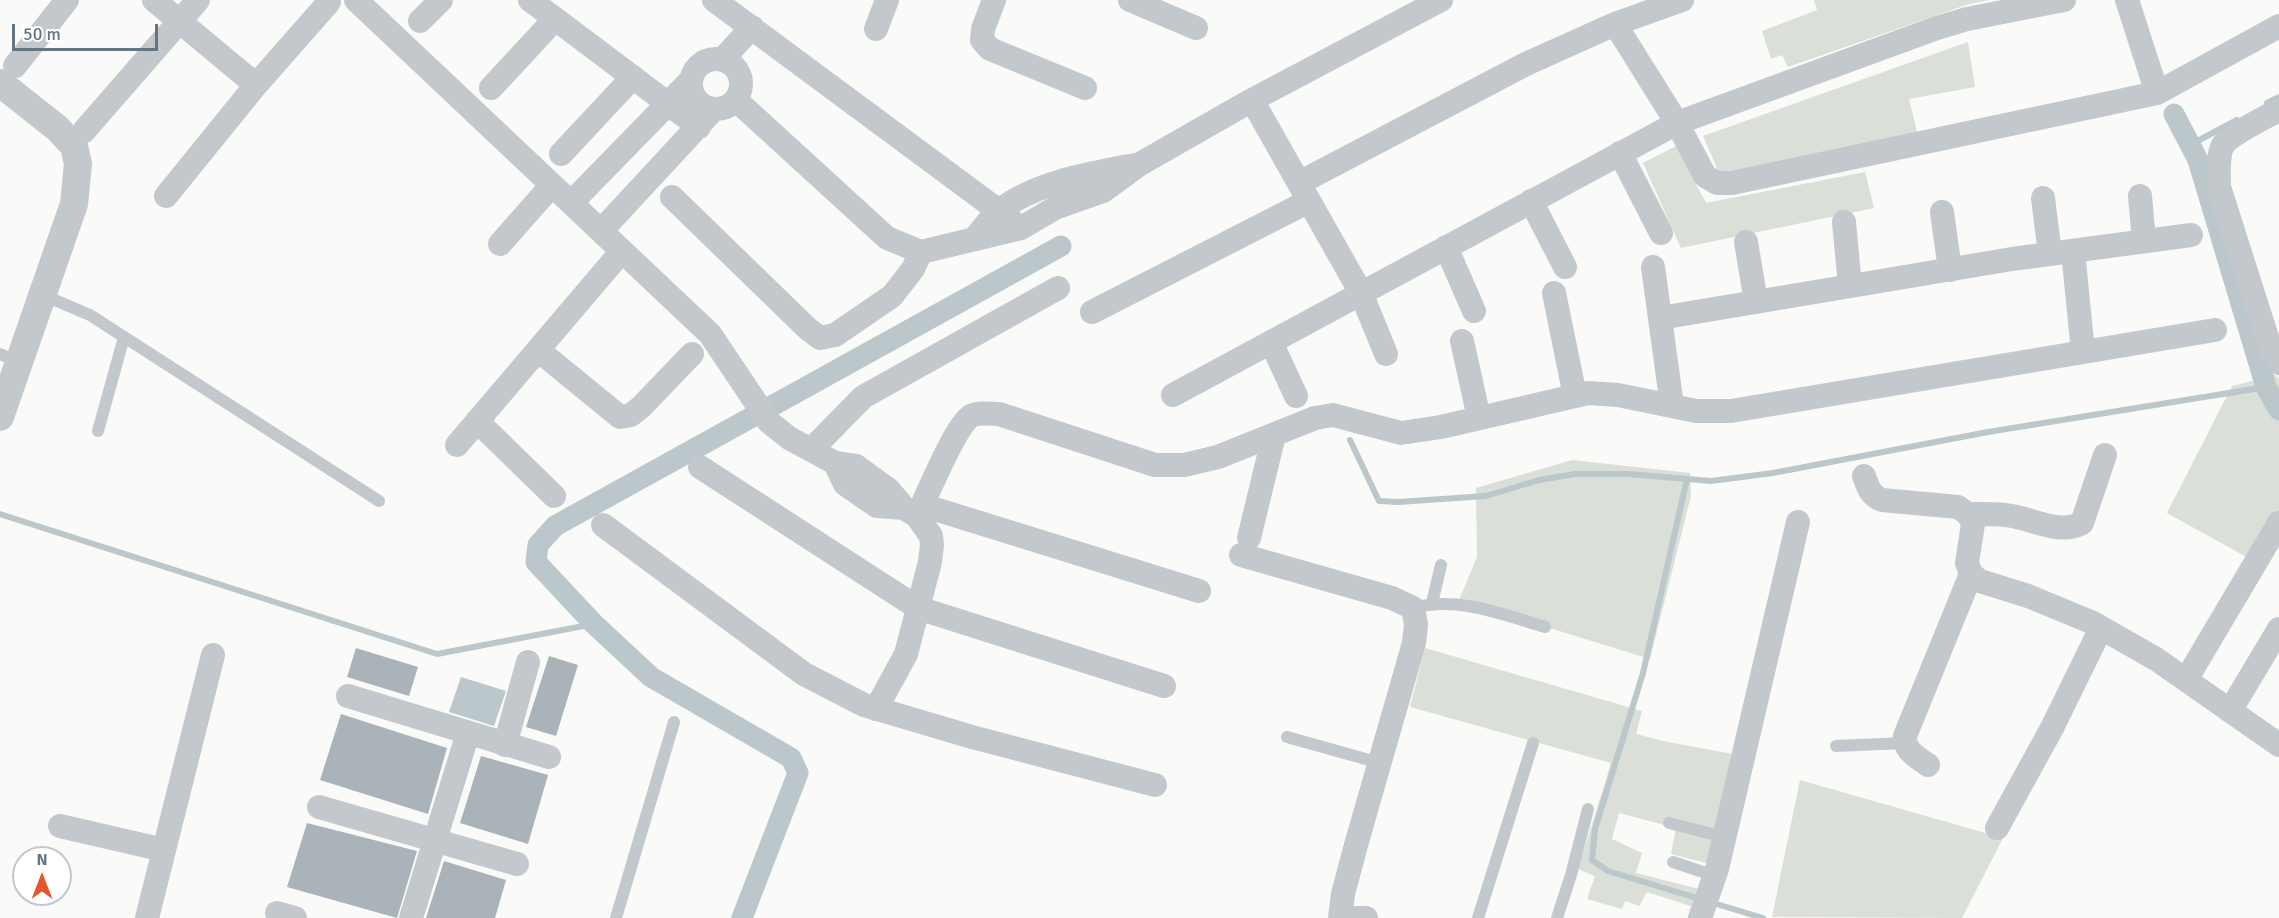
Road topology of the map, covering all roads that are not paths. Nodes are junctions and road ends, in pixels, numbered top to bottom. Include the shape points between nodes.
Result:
1 (67, 0) edge
2 (154, 0) edge
3 (198, 0) edge
4 (356, 0) edge
5 (441, 0) edge
6 (530, 0) edge
7 (714, 0) edge
8 (887, 0) edge
9 (994, 0) edge
10 (1131, 0) edge
11 (1441, 0) edge
12 (1682, 0) edge
13 (2064, 0) edge
14 (2127, 0) edge
15 (329, 2) dead end
16 (555, 19) junction
17 (179, 21) junction
18 (420, 21) dead end
19 (1615, 24) junction
20 (2279, 26) edge
21 (752, 27) junction
22 (876, 28) dead end
23 (1196, 28) dead end
24 (723, 60) junction
25 (8, 75) edge
26 (633, 77) junction
27 (691, 80) junction
28 (256, 85) junction
29 (491, 88) dead end
30 (1085, 88) dead end
31 (2157, 93) junction
32 (1252, 100) junction
33 (668, 104) junction
34 (2279, 110) edge
35 (716, 112) junction
36 (1677, 123) junction
37 (84, 131) dead end
38 (1620, 153) junction
39 (561, 154) dead end
40 (1140, 164) junction
41 (552, 185) junction
42 (1304, 192) junction
43 (166, 196) dead end
44 (2140, 196) dead end
45 (672, 197) dead end
46 (2043, 198) dead end
47 (1531, 201) junction
48 (571, 203) junction
49 (999, 211) junction
50 (1942, 212) dead end
51 (1844, 222) dead end
52 (1021, 228) junction
53 (601, 231) junction
54 (1661, 233) dead end
55 (2191, 235) dead end
56 (975, 237) junction
57 (2144, 241) junction
58 (1746, 242) dead end
59 (500, 244) dead end
60 (1446, 247) junction
61 (622, 251) junction
62 (921, 252) junction
63 (2062, 253) junction
64 (1565, 267) dead end
65 (1653, 267) dead end
66 (1950, 270) junction
67 (1850, 286) junction
68 (1058, 288) dead end
69 (1361, 293) junction
70 (1554, 293) dead end
71 (43, 295) junction
72 (1756, 302) junction
73 (1474, 311) dead end
74 (1092, 312) dead end
75 (1660, 318) junction
76 (2215, 330) dead end
77 (124, 337) junction
78 (1462, 341) dead end
79 (1271, 342) junction
80 (538, 350) junction
81 (2083, 352) junction
82 (692, 354) dead end
83 (1386, 354) dead end
84 (10, 358) edge
85 (2279, 363) edge
86 (1173, 395) dead end
87 (1296, 396) dead end
88 (1575, 396) junction
89 (1672, 406) junction
90 (0, 417) edge
91 (1479, 418) junction
92 (477, 421) junction
93 (98, 431) dead end
94 (1274, 435) junction
95 (457, 445) dead end
96 (811, 450) junction
97 (2105, 455) dead end
98 (700, 467) dead end
99 (1864, 476) dead end
100 (554, 496) dead end
101 (379, 501) dead end
102 (914, 510) junction
103 (1968, 514) junction
104 (1798, 522) dead end
105 (2279, 524) edge
106 (603, 525) dead end
107 (1441, 565) dead end
108 (1971, 574) junction
109 (1199, 591) dead end
110 (1422, 606) junction
111 (918, 608) junction
112 (1545, 627) dead end
113 (2101, 628) junction
114 (2279, 629) edge
115 (213, 655) dead end
116 (528, 662) dead end
117 (2186, 680) junction
118 (1164, 686) dead end
119 (348, 696) dead end
120 (876, 709) junction
121 (2230, 711) junction
122 (674, 722) dead end
123 (468, 733) junction
124 (1287, 737) dead end
125 (1533, 743) dead end
126 (1904, 743) junction
127 (505, 744) junction
128 (2279, 745) edge
129 (1836, 746) dead end
130 (549, 757) dead end
131 (1380, 763) junction
132 (1928, 765) dead end
133 (1155, 785) dead end
134 (319, 807) dead end
135 (1588, 809) dead end
136 (1669, 823) dead end
137 (60, 826) dead end
138 (1997, 828) dead end
139 (1724, 837) junction
140 (435, 840) junction
141 (164, 850) junction
142 (1673, 862) dead end
143 (517, 864) dead end
144 (1713, 882) junction
145 (1701, 915) edge
146 (147, 918) edge
147 (411, 918) edge
148 (616, 918) edge
149 (1340, 918) edge
150 (1356, 918) edge
151 (1366, 918) edge
152 (1478, 918) edge
153 (1557, 918) edge

1 - 25 street
2 - 17 street
3 - 17 street
4 - 41 street
5 - 18 street
6 - 16 street
7 - 21 street
8 - 22 street
9 - 30 street via 983,28 982,40 990,48
10 - 23 street
11 - 32 street
12 - 19 street
13 - 36 street via 1936,28
14 - 31 street
15 - 28 street
16 - 26 street
16 - 29 street
17 - 28 street
17 - 37 street
19 - 36 street
19 - 42 street via 1526,64
20 - 31 street
21 - 24 street
21 - 49 street
24 - 27 street via 714,58 699,65
24 - 35 street via 731,63 741,76 740,93
25 - 71 street via 74,146 78,164 74,204
26 - 33 street
26 - 39 street
27 - 33 street
27 - 35 street via 694,97
28 - 43 street
31 - 36 street via 1732,183 1717,183 1705,176
32 - 40 street
32 - 42 street
33 - 35 street
33 - 48 street
34 - 85 street via 2223,145 2218,187 2271,350
35 - 53 street
35 - 62 street via 888,237
36 - 38 street
38 - 47 street
38 - 54 street
40 - 49 street via 1034,191
40 - 52 street via 1103,191 1055,208
41 - 48 street
41 - 59 street
42 - 69 street
42 - 74 street
44 - 57 street
45 - 62 street via 820,338 835,335 892,296
46 - 63 street
47 - 60 street
47 - 64 street
48 - 53 street
49 - 52 street
49 - 56 street
50 - 66 street
51 - 67 street
52 - 56 street
53 - 61 street
55 - 57 street
56 - 62 street
57 - 63 street
58 - 72 street
60 - 69 street
60 - 73 street
61 - 80 street
61 - 96 street via 710,334 769,422
63 - 66 street
63 - 81 street
65 - 75 street
66 - 67 street
67 - 72 street
68 - 96 street via 862,398
69 - 79 street
69 - 83 street
70 - 88 street
71 - 77 lane via 90,315
71 - 84 street
72 - 75 street
75 - 89 street
76 - 81 street
77 - 93 lane
77 - 101 lane
78 - 91 street
79 - 86 street
79 - 87 street
80 - 82 street via 620,417 641,408
80 - 92 street
81 - 89 street via 1731,411
84 - 90 street
88 - 89 street via 1618,395
88 - 91 street
91 - 94 street via 1401,433 1333,415
92 - 95 street
92 - 100 street
94 - 102 street via 1218,457 1184,465 1155,465 999,414 982,414 971,417 954,438
94 - 110 street via 1245,546
96 - 102 street via 835,463 845,484 877,506
97 - 103 street via 2082,523 2072,528 2010,516
98 - 111 street
99 - 103 street via 1869,491 1882,500 1958,507
102 - 109 street
102 - 111 street via 931,536 932,545
103 - 108 street via 1972,524 1968,563
104 - 139 street
105 - 117 street
106 - 120 street via 804,674
107 - 110 lane
108 - 113 street via 1980,581 2028,596
108 - 126 street
110 - 112 lane via 1473,606
110 - 131 street
111 - 118 street
111 - 120 street via 906,654
113 - 117 street
113 - 138 street
114 - 121 street
115 - 141 street
116 - 127 street
117 - 121 street
119 - 123 street
120 - 133 street
121 - 128 street
122 - 148 lane
123 - 127 street
123 - 140 street
124 - 131 lane
125 - 152 lane
126 - 129 lane
126 - 132 street
127 - 130 street
131 - 149 street via 1343,894
134 - 140 street
135 - 153 lane
136 - 139 lane
137 - 141 street
139 - 144 street
140 - 143 street
140 - 147 street
141 - 146 street
142 - 144 lane
144 - 145 street
150 - 151 street

